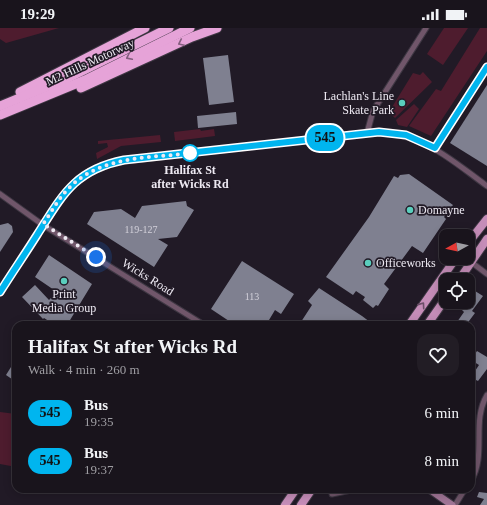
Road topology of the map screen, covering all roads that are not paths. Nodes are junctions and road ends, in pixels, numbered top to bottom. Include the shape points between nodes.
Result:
1 (145, 28) edge
2 (170, 28) edge
3 (190, 28) edge
4 (217, 28) edge
5 (426, 28) edge
6 (487, 67) edge
7 (26, 105) junction
8 (2, 106) edge
9 (0, 115) edge
10 (367, 133) junction
11 (435, 148) junction
12 (487, 186) edge
13 (0, 194) edge
14 (487, 219) edge
15 (43, 224) junction
16 (475, 234) edge
17 (487, 238) edge
18 (475, 256) edge
19 (451, 265) edge
20 (475, 265) edge
21 (487, 274) edge
22 (0, 292) edge
23 (439, 308) edge
24 (198, 321) edge
25 (411, 321) edge
26 (430, 321) edge
27 (487, 395) edge
28 (475, 474) edge
29 (293, 493) edge
30 (309, 493) edge
31 (337, 493) edge
32 (435, 493) edge
33 (463, 493) edge
34 (332, 494) dead end
35 (285, 505) edge
36 (301, 505) edge
37 (453, 505) edge

1 - 8 highway via 20,92
2 - 8 highway, M2 Hills Motorway via 68,78
3 -> 7 highway, M2 Hills Motorway via 85,80
4 -> 7 highway via 62,96
5 - 10 street via 373,111
6 - 11 street
7 - 9 highway, M2 Hills Motorway
10 - 11 street via 392,132 406,135
10 - 15 street via 109,163 86,173 68,189
11 - 12 street
13 - 15 street, Wicks Road
14 - 16 main road
15 - 22 street
15 - 24 street, Wicks Road
17 - 18 main road
25 -> 19 main road
20 - 21 street
23 - 26 main road
27 - 28 street via 480,418 481,457
29 - 35 main road
30 - 36 main road
31 - 34 street
32 - 37 main road
33 - 37 street

